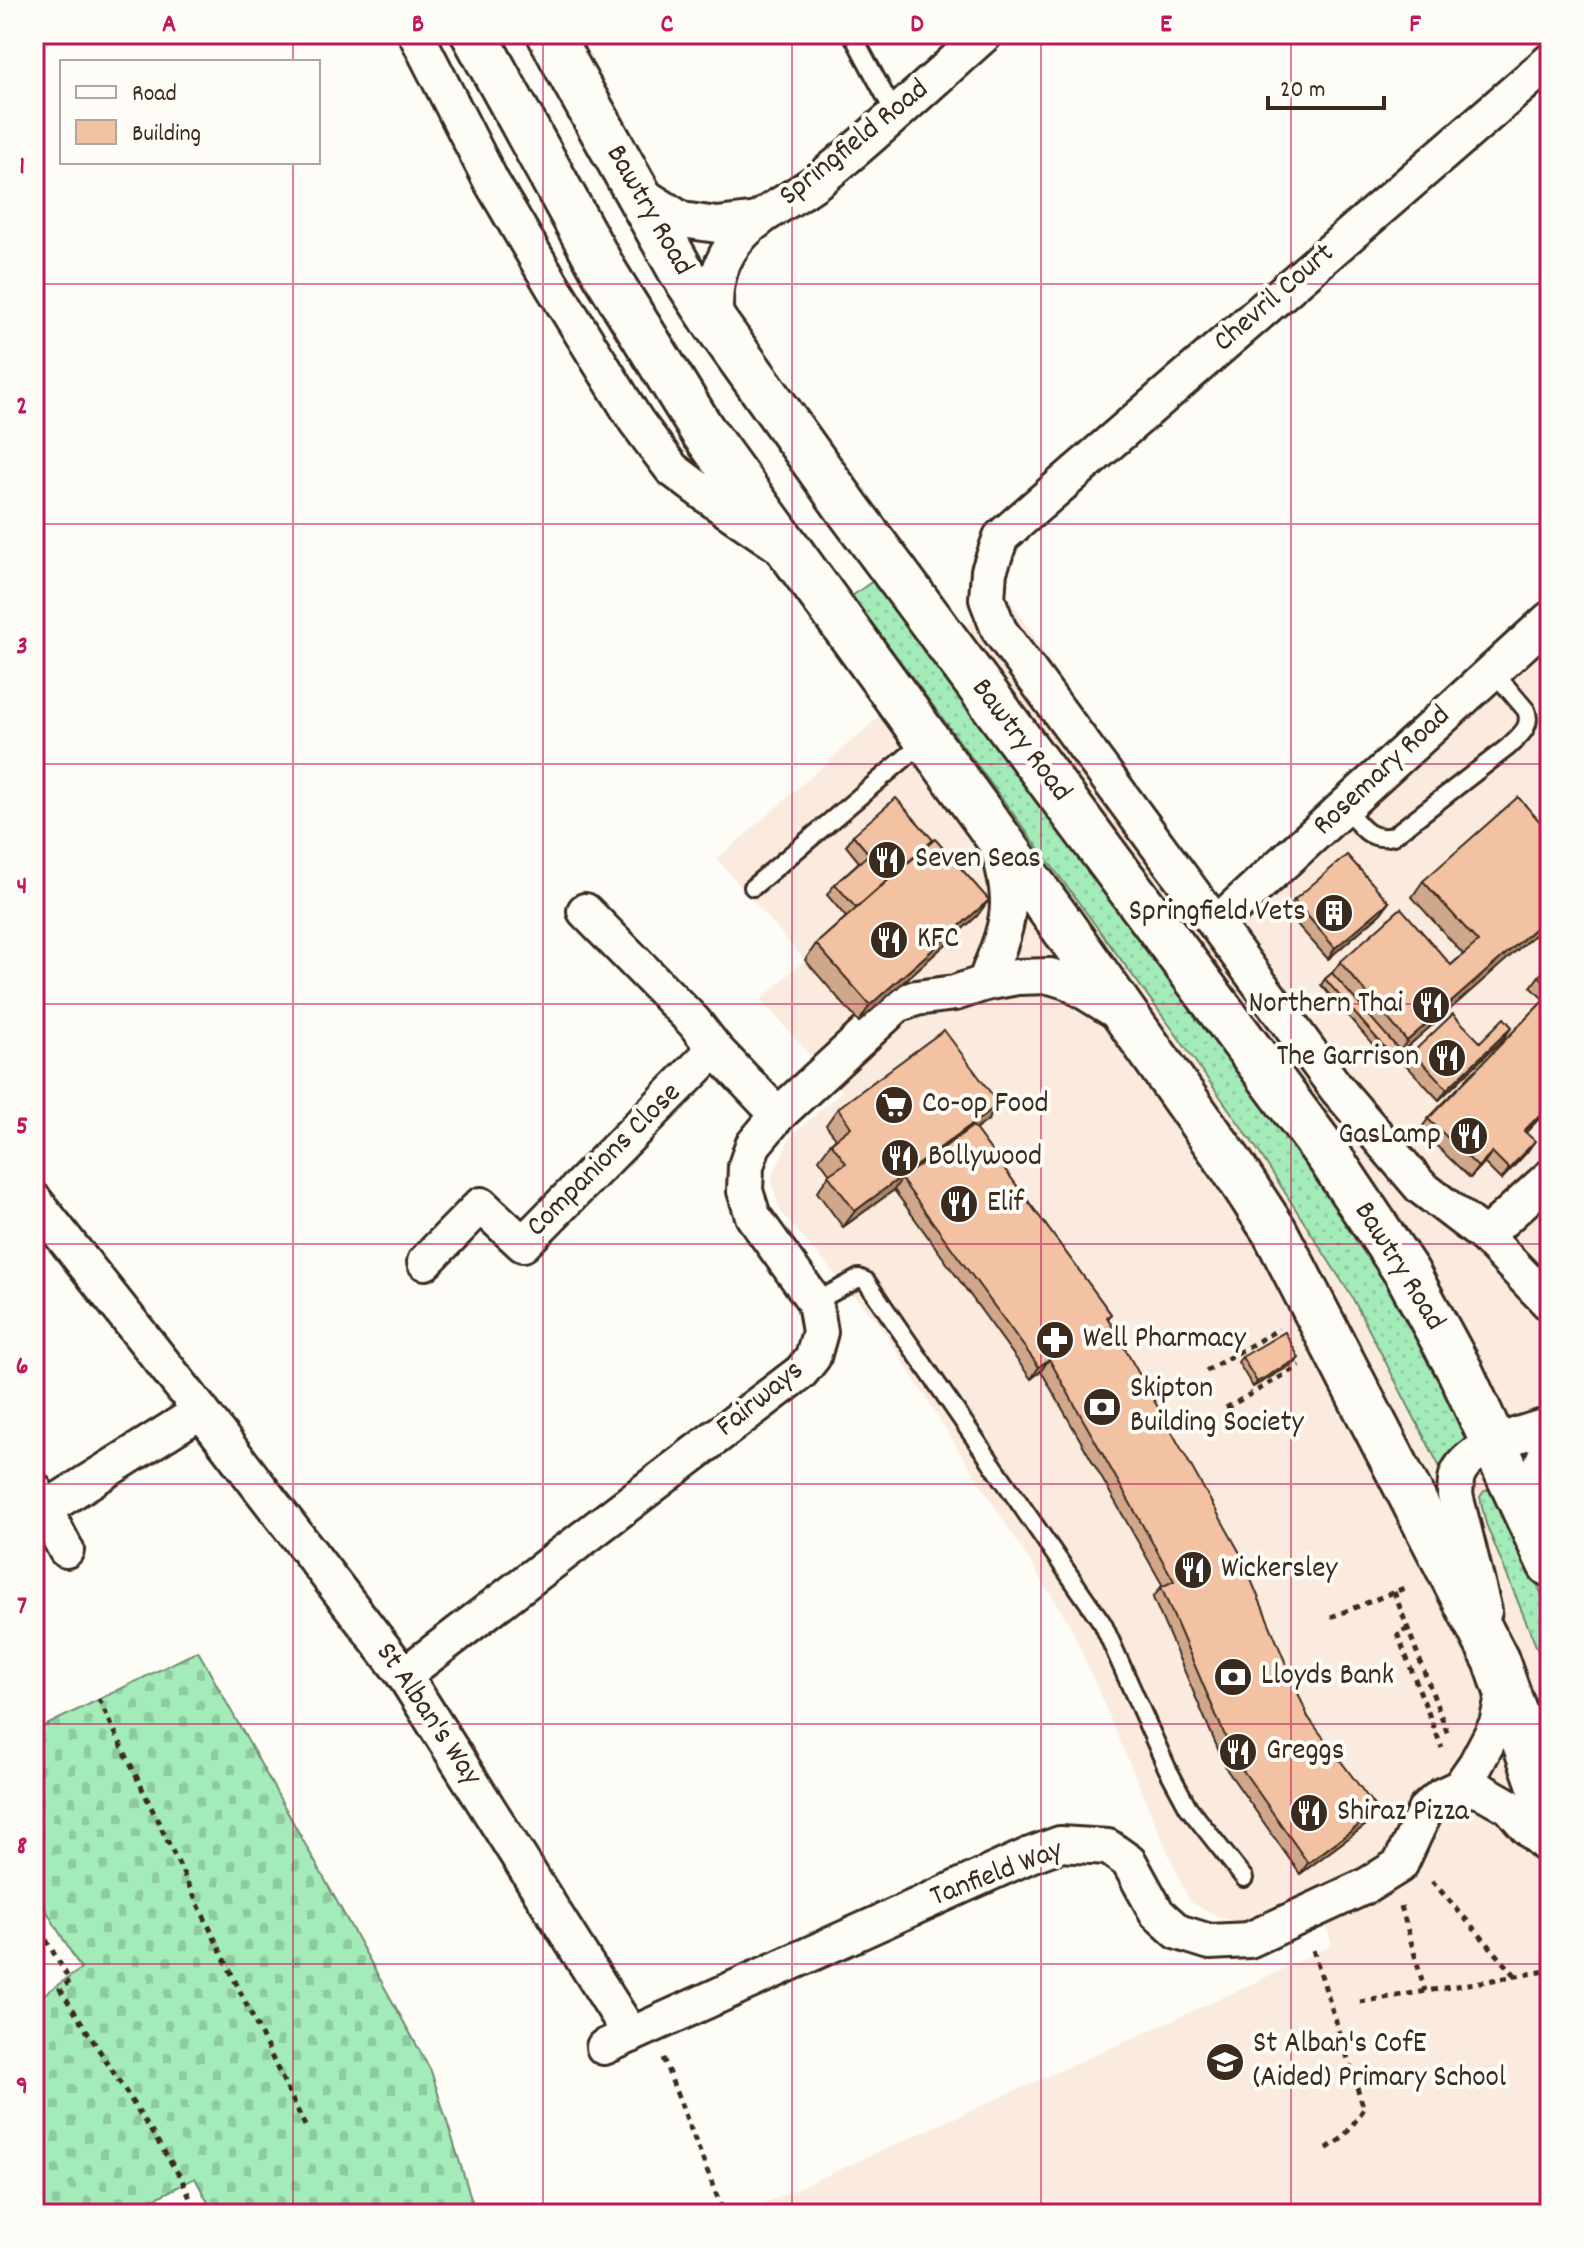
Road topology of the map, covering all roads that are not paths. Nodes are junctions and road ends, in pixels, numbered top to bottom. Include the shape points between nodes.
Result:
1 (416, 34) edge
2 (474, 34) edge
3 (550, 34) edge
4 (852, 34) edge
5 (985, 34) edge
6 (1550, 61) edge
7 (895, 114) junction
8 (636, 191) junction
9 (758, 220) junction
10 (716, 324) junction
11 (1001, 537) joint
12 (791, 553) junction
13 (1550, 619) edge
14 (1493, 671) junction
15 (927, 740) junction
16 (1345, 808) junction
17 (994, 832) junction
18 (753, 887) dead end
19 (585, 911) dead end
20 (1216, 924) junction
21 (985, 983) junction
22 (1128, 1018) junction
23 (715, 1049) junction
24 (778, 1115) junction
25 (1550, 1177) edge
26 (34, 1200) edge
27 (1485, 1236) junction
28 (425, 1262) dead end
29 (815, 1302) junction
30 (1550, 1304) edge
31 (201, 1411) junction
32 (1550, 1425) edge
33 (1495, 1444) junction
34 (1550, 1444) edge
35 (40, 1499) edge
36 (1528, 1516) junction
37 (66, 1550) dead end
38 (1550, 1564) edge
39 (1501, 1673) junction
40 (404, 1675) junction
41 (1460, 1787) junction
42 (1550, 1814) edge
43 (1550, 1848) edge
44 (1244, 1878) dead end
45 (628, 2036) joint

1 - 12 street via 491,181 636,421 672,469
2 - 12 main road via 605,273 702,430
3 - 8 main road, Bawtry Road
4 - 7 lane
5 - 7 street, Springfield Road
6 - 11 street, Chevril Court
7 - 9 street, Springfield Road via 821,178
8 - 9 street, Springfield Road via 682,220 717,225
8 - 10 main road, Bawtry Road
9 - 10 street, Springfield Road via 725,258 713,297
10 - 33 main road, Bawtry Road via 1330,1158 1407,1273
11 - 20 street, Bawtry Road via 989,571 987,599 999,630
12 - 15 main road
13 - 14 street, Rosemary Road
14 - 16 street, Rosemary Road
14 - 16 lane via 1526,710 1525,731 1393,836 1370,835
15 - 17 main road
15 - 18 lane
16 - 20 street, Rosemary Road
17 - 21 street via 1008,906
17 - 22 main road
19 - 23 street
20 - 27 street, Bawtry Road via 1337,1089 1421,1187
21 - 22 street via 1050,976
21 - 24 street via 897,1005
22 - 39 main road via 1275,1232
23 - 24 street
23 - 28 street, Companions Close via 523,1244 481,1205
24 - 29 street via 753,1145 745,1191 753,1216
25 - 27 street
26 - 31 street, St Alban's Way
27 - 30 street, Bawtry Road
29 - 40 street, Fairways via 820,1332 813,1357 801,1372
29 - 44 lane via 859,1278 866,1281 1103,1624 1188,1807
31 - 35 street
31 - 40 street, St Alban's Way
32 - 33 street
33 - 36 main road, Bawtry Road
33 - 39 street via 1464,1464 1455,1495
34 - 36 street
35 - 37 street
36 - 38 main road, Bawtry Road
39 - 41 street, Tanfield Way via 1497,1724
39 - 42 main road
40 - 45 street, St Alban's Way
41 - 43 street via 1482,1791 1510,1807
41 - 45 street, Tanfield Way via 1426,1809 1400,1865 1249,1940 1210,1942 1178,1932 1157,1913 1129,1862 1108,1847 1060,1844

